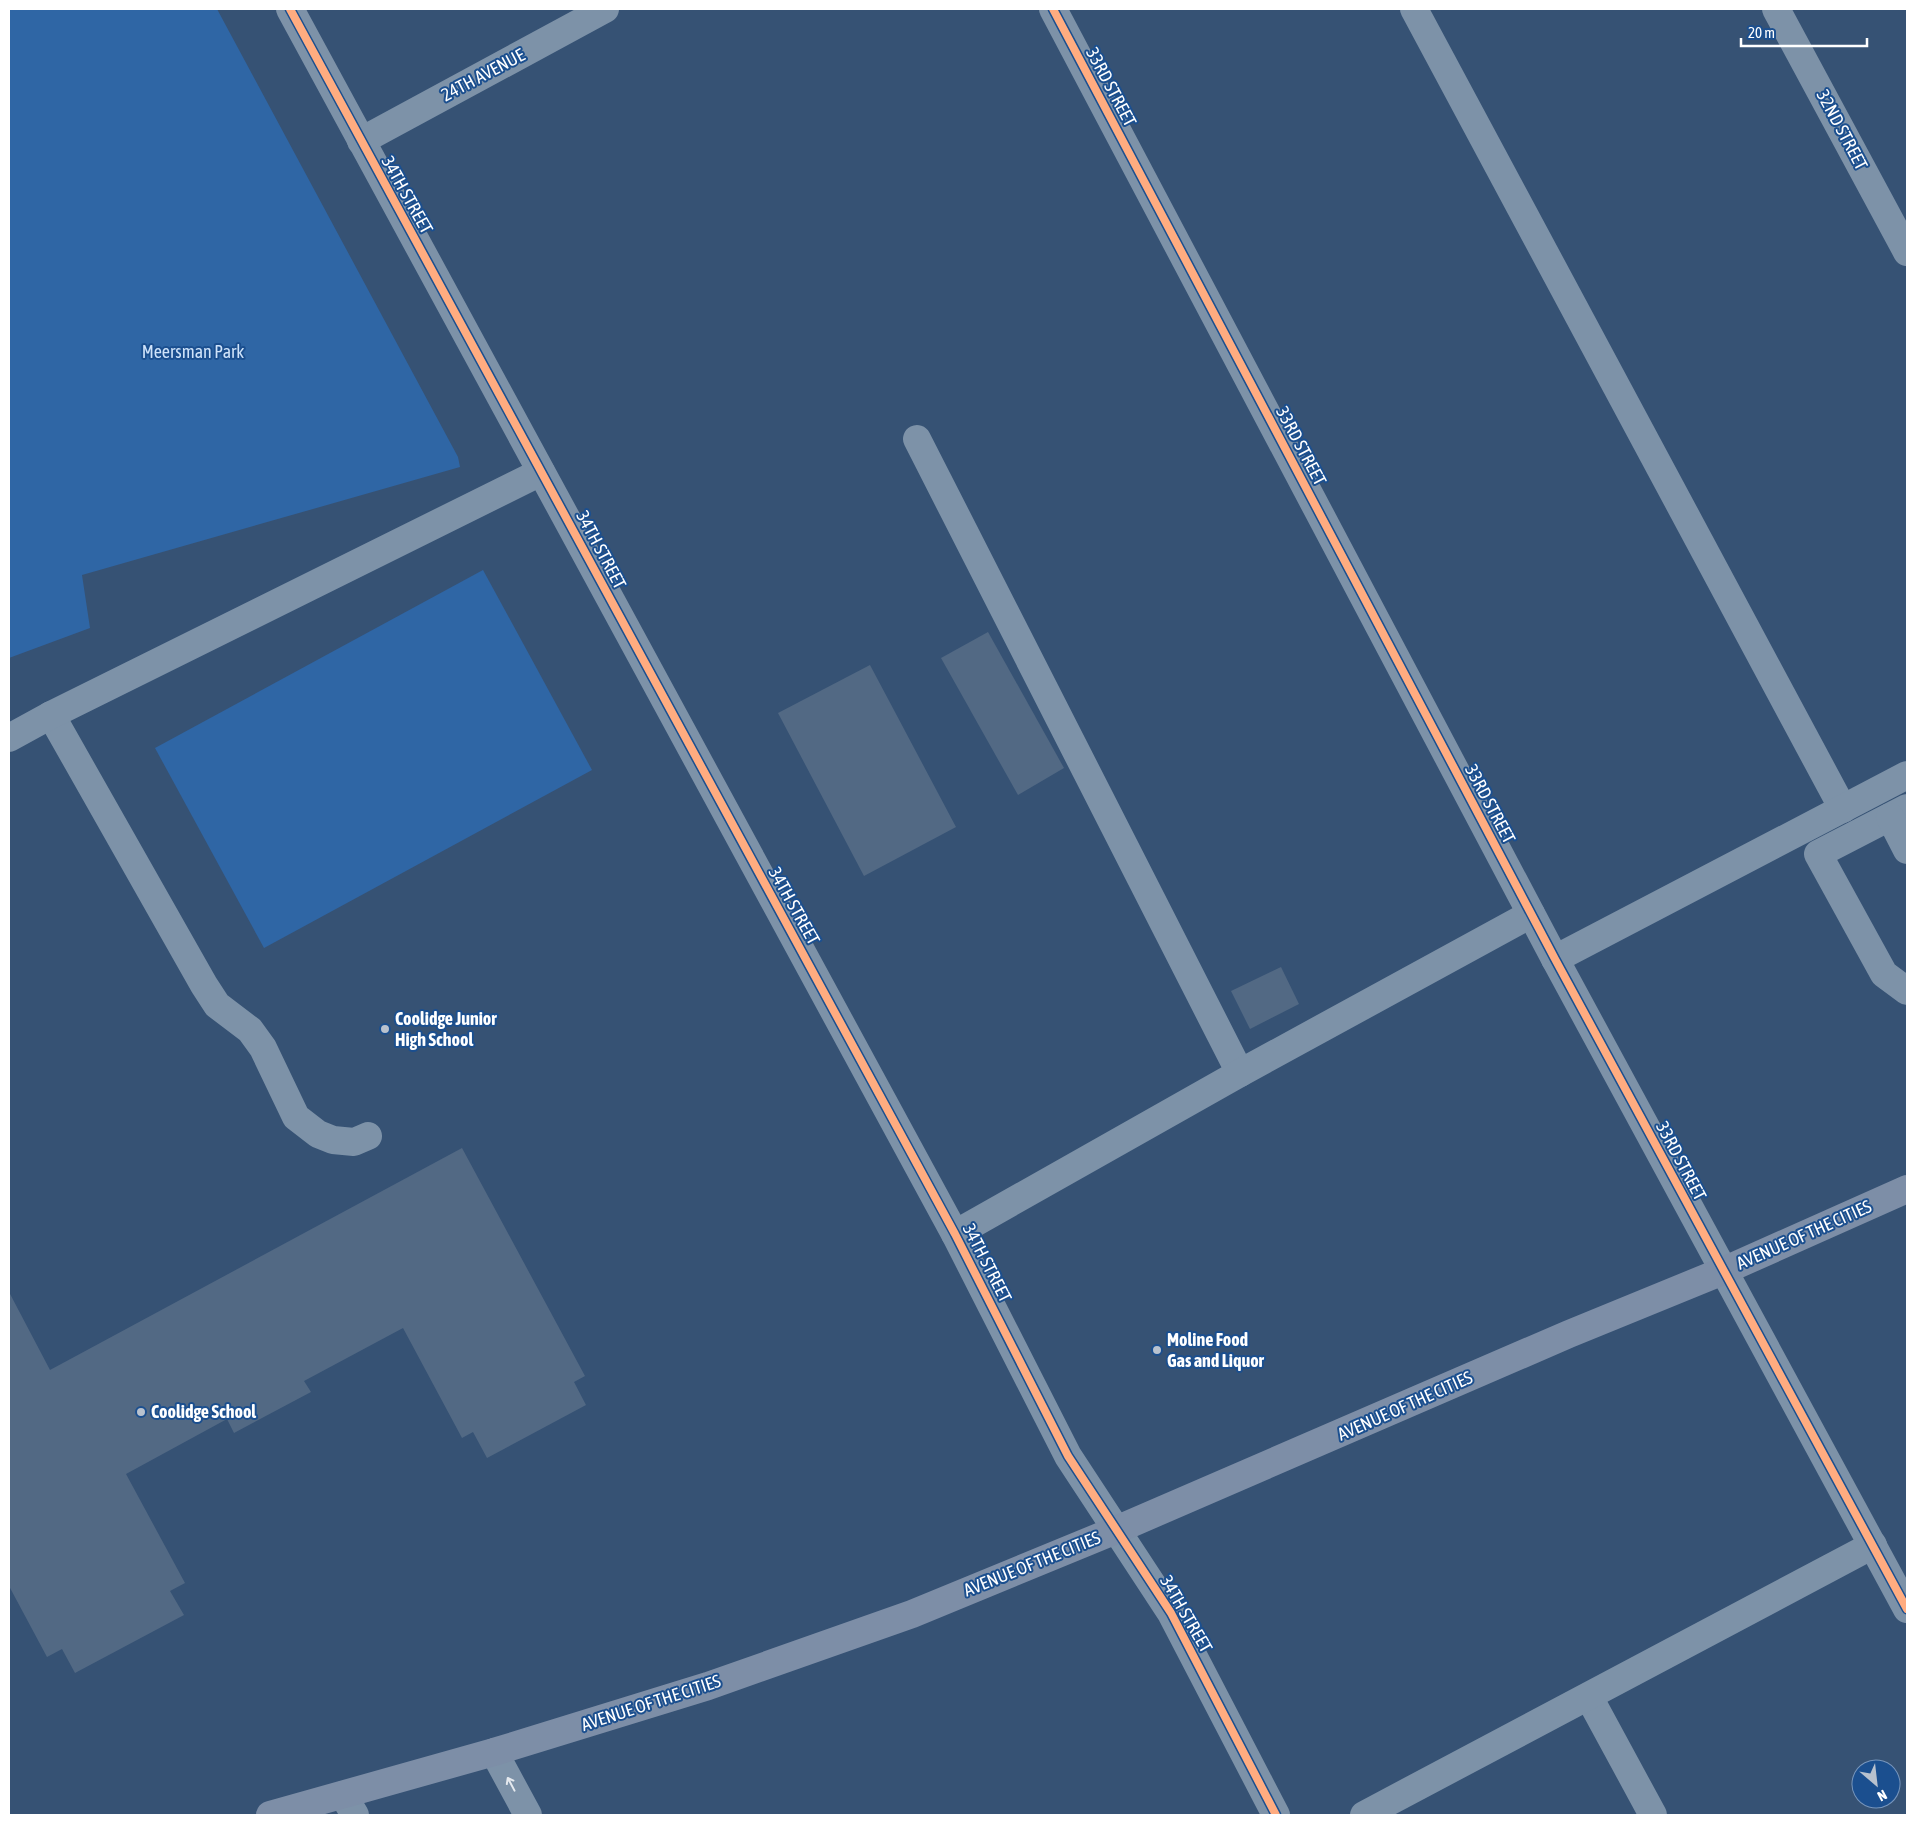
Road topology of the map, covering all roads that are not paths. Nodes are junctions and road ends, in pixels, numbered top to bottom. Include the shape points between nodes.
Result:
1 (290, 9) edge
2 (605, 9) edge
3 (1053, 9) edge
4 (1414, 9) edge
5 (1776, 9) edge
6 (361, 141) junction
7 (1907, 252) edge
8 (916, 439) dead end
9 (541, 472) junction
10 (51, 715) junction
11 (9, 738) edge
12 (1907, 775) edge
13 (1843, 809) junction
14 (1898, 812) edge
15 (1907, 850) edge
16 (1531, 914) junction
17 (1555, 959) junction
18 (1907, 991) edge
19 (1240, 1073) junction
20 (368, 1136) dead end
21 (1907, 1189) edge
22 (955, 1234) junction
23 (1723, 1271) junction
24 (1116, 1530) junction
25 (1873, 1545) junction
26 (1904, 1595) edge
27 (1589, 1697) junction
28 (494, 1752) junction
29 (349, 1805) edge
30 (270, 1815) edge
31 (528, 1815) edge
32 (1276, 1815) edge
33 (1364, 1815) edge
34 (1653, 1815) edge

1 - 6 street, 34TH STREET
2 - 6 street, 24TH AVENUE
3 - 16 street, 33RD STREET
4 - 13 street
5 - 7 street, 32ND STREET
6 - 9 street, 34TH STREET
8 - 19 street
9 - 10 street
9 - 22 street, 34TH STREET
10 - 11 street
10 - 20 street via 208,992 217,1005 250,1030 263,1048 296,1117 318,1134 333,1140 354,1142
12 - 13 street
13 - 17 street
14 - 15 street
14 - 18 street via 1818,854 1884,974
16 - 17 street, 33RD STREET
16 - 19 street
17 - 23 street, 33RD STREET
19 - 22 street
21 - 23 main road, AVENUE OF THE CITIES
22 - 24 street, 34TH STREET via 1068,1456
23 - 24 main road, AVENUE OF THE CITIES
23 - 25 street, 33RD STREET
24 - 28 main road, AVENUE OF THE CITIES via 912,1614 708,1686
24 - 32 street, 34TH STREET via 1171,1612
25 - 26 street, 33RD STREET
25 - 27 street
27 - 33 street
27 - 34 street
28 - 29 main road, AVENUE OF THE CITIES
31 -> 28 street
29 - 30 main road, AVENUE OF THE CITIES

